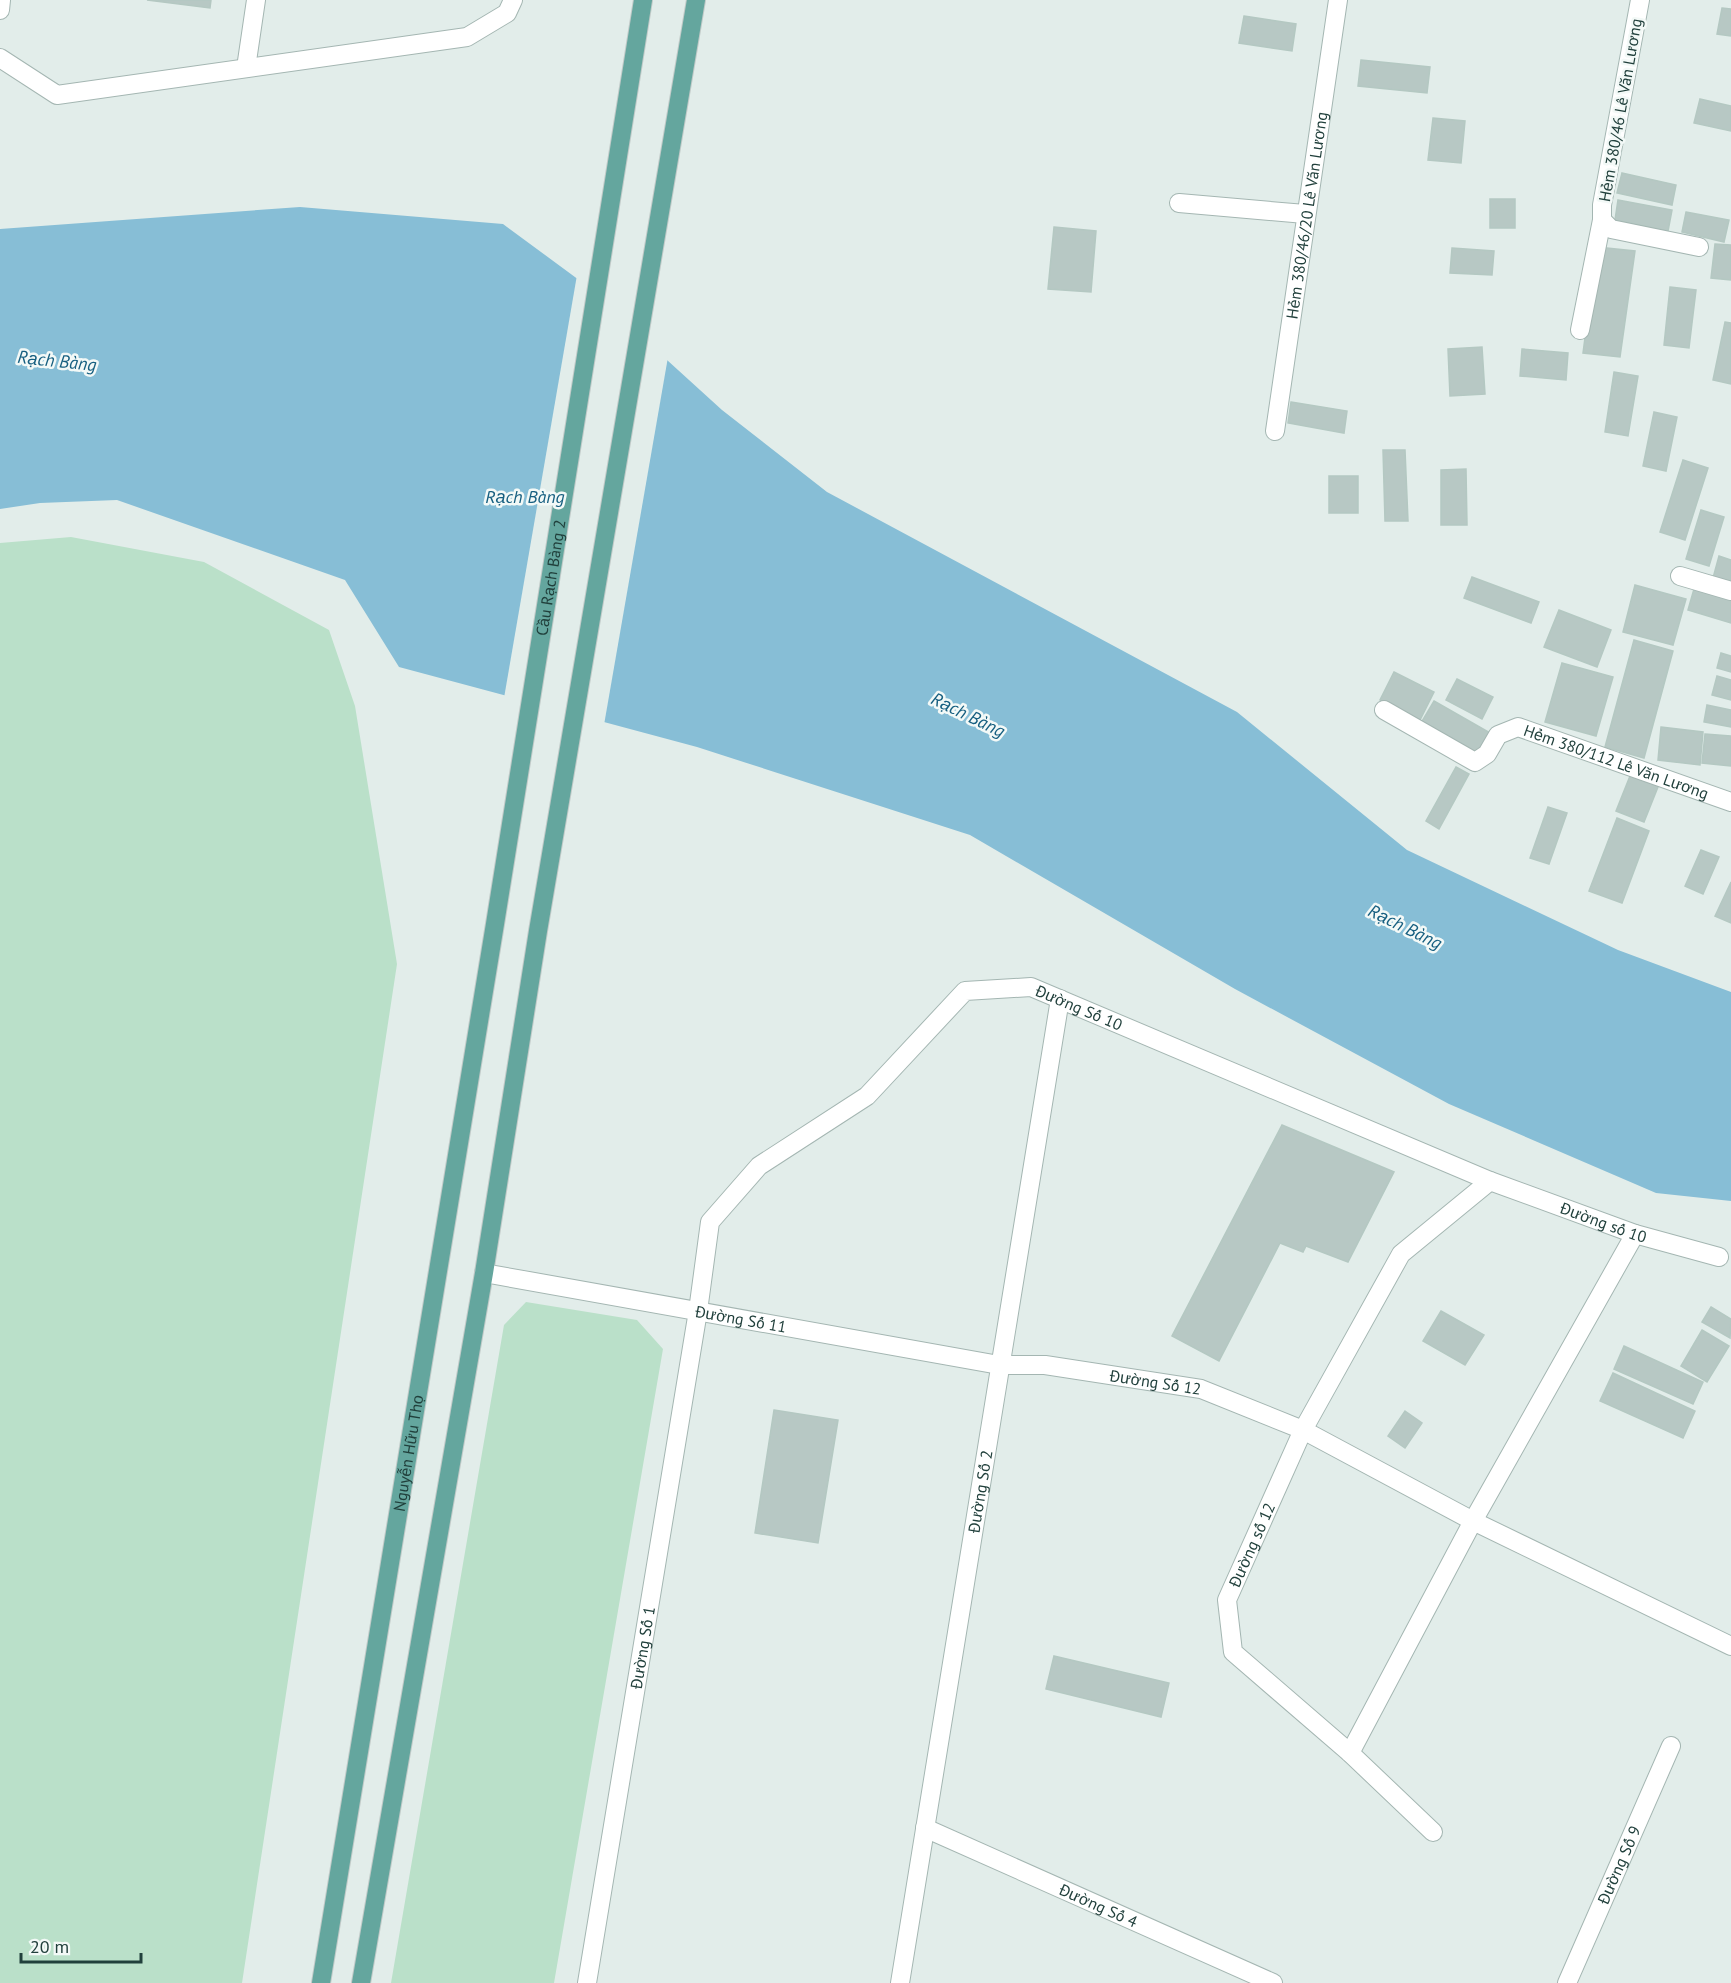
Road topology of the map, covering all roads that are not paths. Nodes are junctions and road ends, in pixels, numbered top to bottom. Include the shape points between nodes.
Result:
1 (2, 0) edge
2 (256, 0) edge
3 (513, 0) edge
4 (643, 0) edge
5 (696, 0) edge
6 (1338, 0) edge
7 (1640, 0) edge
8 (0, 10) edge
9 (0, 58) edge
10 (246, 68) junction
11 (1179, 202) dead end
12 (1305, 214) junction
13 (1602, 220) junction
14 (1699, 247) dead end
15 (1580, 330) dead end
16 (1275, 431) dead end
17 (1680, 576) dead end
18 (1731, 591) edge
19 (1384, 710) dead end
20 (1731, 802) edge
21 (495, 924) joint
22 (1059, 999) junction
23 (1490, 1181) junction
24 (1635, 1234) junction
25 (1719, 1257) dead end
26 (484, 1273) junction
27 (698, 1311) junction
28 (999, 1365) junction
29 (1303, 1430) junction
30 (1473, 1521) junction
31 (1731, 1646) edge
32 (1671, 1746) dead end
33 (1350, 1753) junction
34 (925, 1828) junction
35 (1433, 1832) dead end
36 (321, 1983) edge
37 (361, 1983) edge
38 (587, 1983) edge
39 (900, 1983) edge
40 (1273, 1983) edge
41 (1567, 1983) edge

1 - 8 street
2 - 10 street
3 - 10 street via 507,14 466,37
4 - 21 main road, Cầu Rạch Bàng 2
5 - 26 main road
6 - 12 street, Hẻm 380/46/20 Lê Văn Lương
7 - 13 street, Hẻm 380/46 Lê Văn Lương
9 - 10 street via 57,95
11 - 12 street
12 - 16 street, Hẻm 380/46/20 Lê Văn Lương
13 - 14 street, Hẻm 380/46 Lê Văn Lương via 1611,229
13 - 15 street, Hẻm 380/46 Lê Văn Lương
17 - 18 street
19 - 20 street, Hẻm 380/112 Lê Văn Lương via 1475,762 1487,754 1498,735 1518,728
21 - 36 main road, Nguyễn Hữu Thọ
22 - 23 street, Đường Số 10
22 - 27 street, Đường Số 10 via 1031,987 965,991 867,1096 759,1166 710,1222
22 - 28 street, Đường Số 2
23 - 24 street, Đường số 10
23 - 29 street, Đường số 12 via 1401,1254
24 - 25 street, Đường số 10
24 - 30 street
26 - 27 street, Đường Số 11
26 - 37 main road
27 - 28 street, Đường Số 11
27 - 38 street, Đường Số 1
28 - 29 street, Đường Số 12 via 1045,1365 1201,1389
28 - 34 street, Đường Số 2
29 - 30 street
29 - 33 street, Đường số 12 via 1227,1599 1233,1652
30 - 31 street
30 - 33 street
32 - 41 street, Đường Số 9
33 - 35 street, Đường số 12
34 - 39 street, Đường Số 2
34 - 40 street, Đường Số 4

